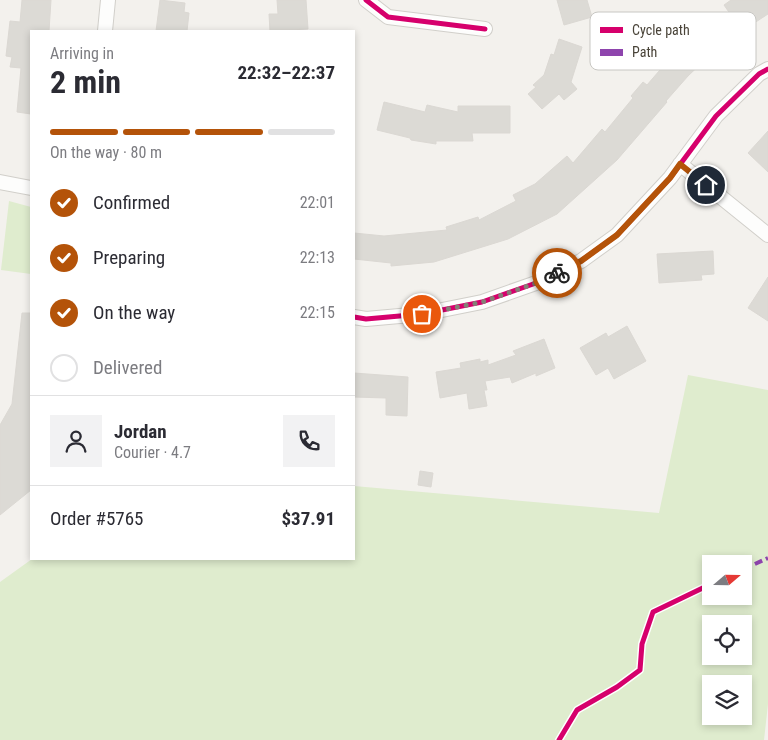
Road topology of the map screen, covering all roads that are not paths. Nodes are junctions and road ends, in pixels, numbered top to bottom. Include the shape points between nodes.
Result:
1 (108, 0) edge
2 (366, 0) edge
3 (485, 28) dead end
4 (105, 30) edge
5 (768, 69) edge
6 (680, 164) junction
7 (0, 182) edge
8 (30, 188) edge
9 (768, 235) edge
10 (355, 317) edge

1 - 4 street
2 - 3 street via 388,17
5 - 6 street via 716,116
6 - 9 street
6 - 10 street via 617,235 581,261 536,283 482,302 422,314
7 - 8 street

